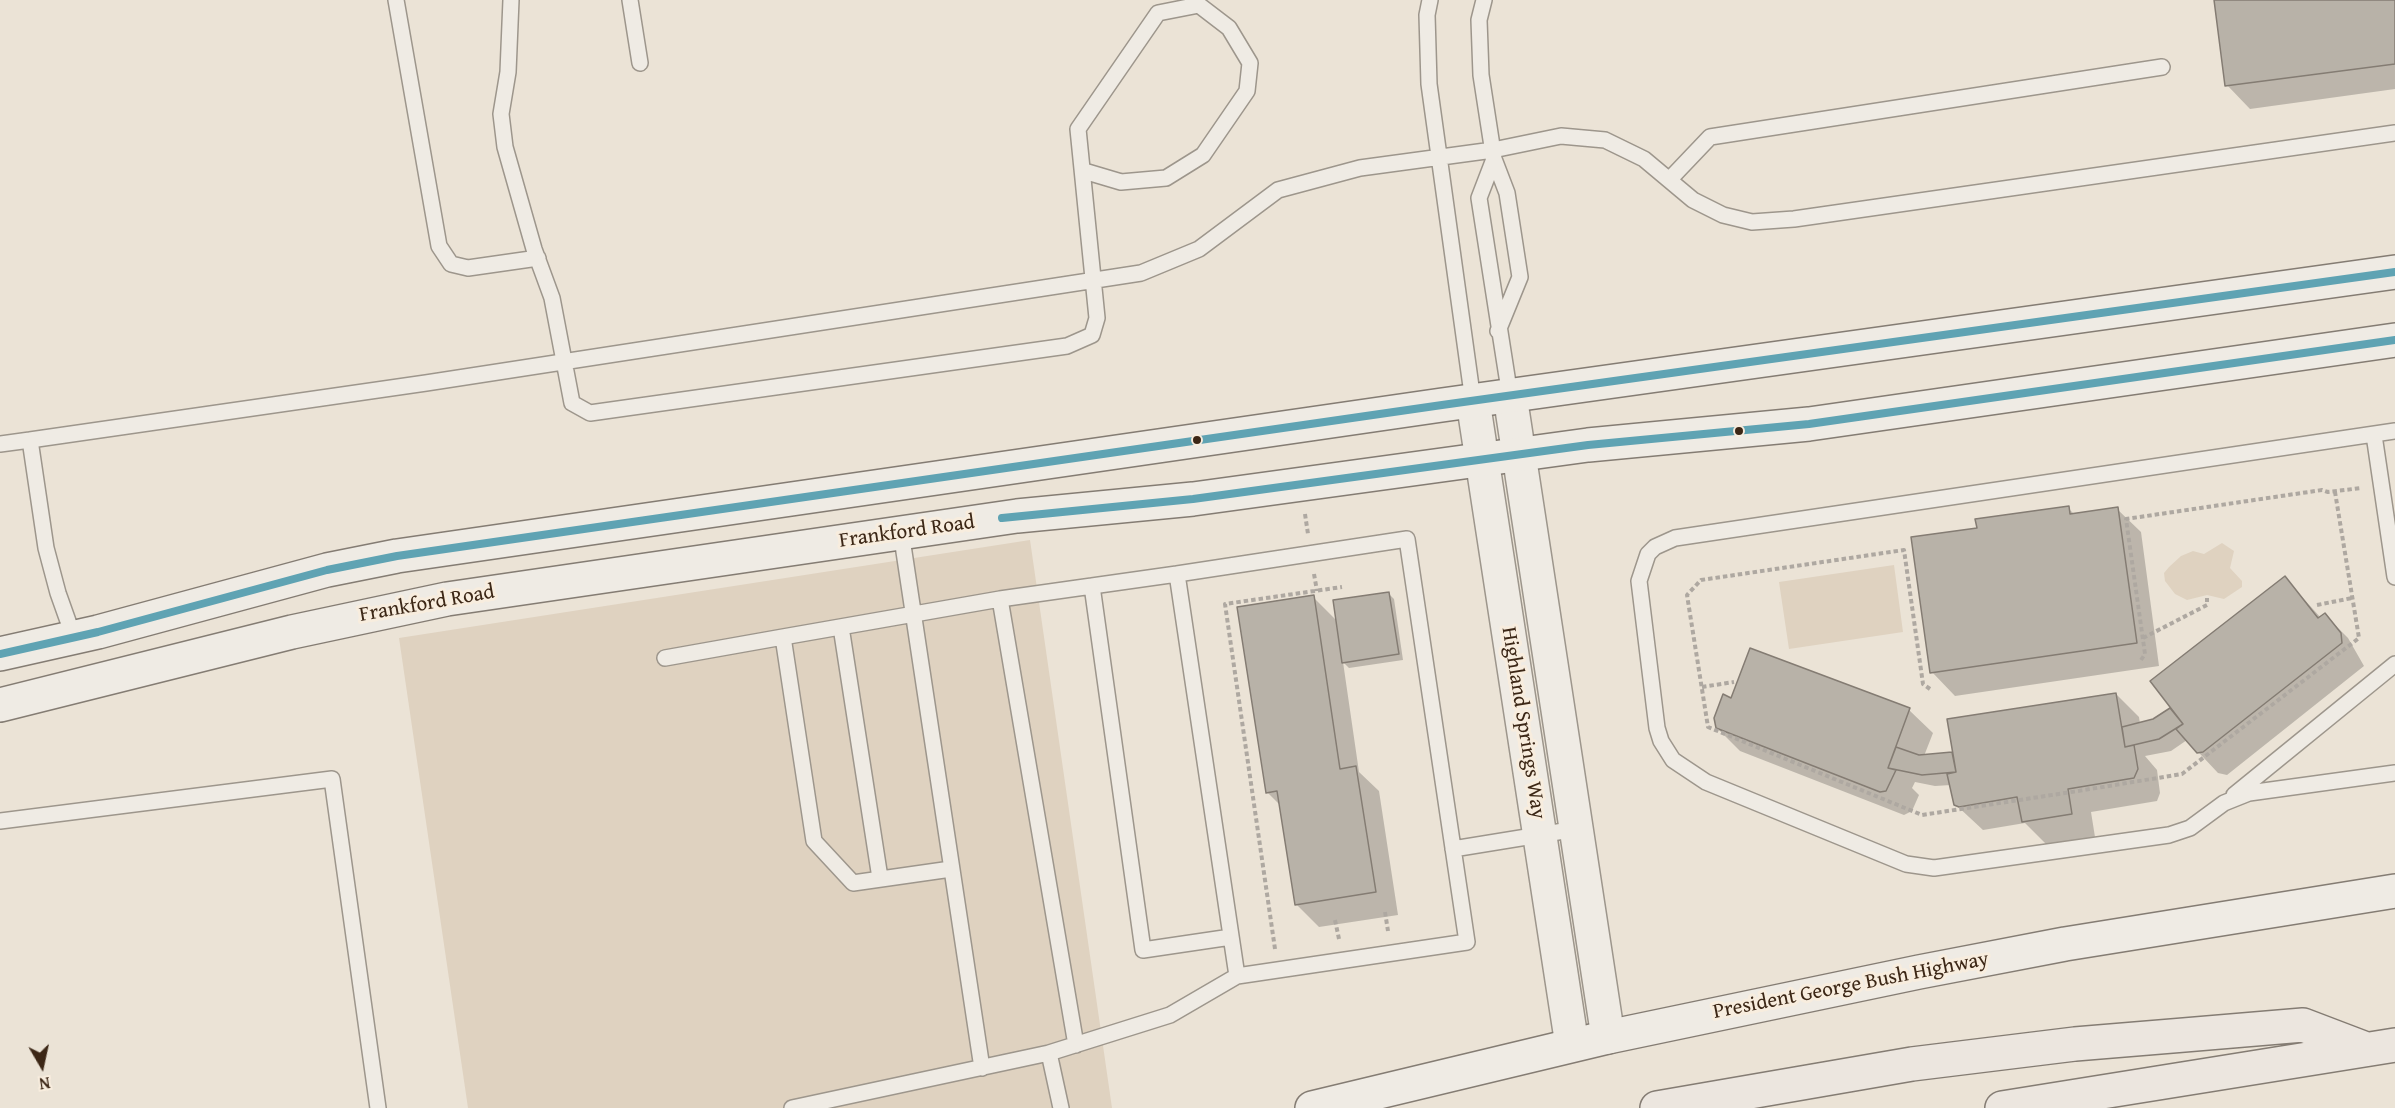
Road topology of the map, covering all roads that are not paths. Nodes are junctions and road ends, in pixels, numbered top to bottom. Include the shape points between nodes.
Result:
1 (396, 0) edge
2 (511, 0) edge
3 (630, 0) edge
4 (1430, 0) edge
5 (1484, 0) edge
6 (640, 63) dead end
7 (2162, 68) dead end
8 (2395, 133) edge
9 (1493, 154) junction
10 (1438, 158) junction
11 (1084, 171) junction
12 (1670, 179) junction
13 (538, 258) junction
14 (2395, 272) edge
15 (1092, 280) junction
16 (1498, 331) junction
17 (2395, 340) edge
18 (563, 361) junction
19 (1510, 396) junction
20 (1473, 401) junction
21 (2395, 432) edge
22 (2374, 435) junction
23 (30, 440) junction
24 (0, 444) edge
25 (1519, 453) junction
26 (1483, 458) junction
27 (902, 532) junction
28 (1177, 574) junction
29 (2395, 577) edge
30 (1092, 586) junction
31 (1000, 599) junction
32 (914, 614) junction
33 (841, 627) junction
34 (783, 637) junction
35 (74, 638) junction
36 (0, 654) edge
37 (665, 658) dead end
38 (2395, 664) edge
39 (0, 705) edge
40 (2395, 773) edge
41 (2224, 803) junction
42 (0, 821) edge
43 (1576, 829) junction
44 (1540, 835) junction
45 (1453, 849) junction
46 (951, 869) junction
47 (880, 878) junction
48 (2395, 891) edge
49 (1232, 938) junction
50 (1237, 976) junction
51 (1608, 1036) junction
52 (1076, 1045) junction
53 (1572, 1045) junction
54 (2380, 1047) edge
55 (1049, 1053) junction
56 (982, 1068) junction
57 (378, 1108) edge
58 (792, 1108) edge
59 (1060, 1108) edge
60 (1312, 1108) edge
61 (1657, 1108) edge
62 (2002, 1108) edge

1 - 13 lane via 440,246 451,264 468,268
2 - 13 lane via 508,72 501,114 505,147
3 - 6 lane
4 - 10 lane via 1429,84
5 - 9 lane via 1479,20 1481,75
7 - 12 lane via 1710,136
8 - 12 lane via 1752,222 1694,200
9 - 10 lane
9 - 12 lane via 1561,136 1605,140 1644,159
9 - 16 lane via 1479,198
9 - 16 lane via 1507,193 1520,277
10 - 15 lane via 1360,168 1278,190 1198,249 1141,273
10 - 20 lane
11 - 11 lane via 1078,129 1158,13 1199,5 1229,28 1250,63 1247,91 1203,155 1166,178 1121,182
11 - 15 lane
13 - 18 lane via 552,298
14 - 19 main road
15 - 18 lane
15 - 18 lane via 1097,318 1092,335 1066,346 590,413 572,403
16 - 19 lane
17 - 25 main road, Frankford Road via 1809,424
18 - 23 lane
19 - 20 main road
19 - 25 main road, Highland Springs Way
20 - 26 main road, Highland Springs Way
20 - 35 main road via 397,556 253,588
21 - 22 lane
22 - 29 lane
22 - 41 lane via 1675,538 1655,547 1643,562 1640,603 1657,728 1674,760 1706,782 1906,864 1934,868 2169,835 2190,828
23 - 24 lane
23 - 35 lane via 46,548
25 - 26 main road, Frankford Road
25 - 43 main road, Highland Springs Way
26 - 27 main road, Frankford Road via 1193,499
26 - 44 main road, Highland Springs Way
27 - 32 lane
27 - 39 main road, Frankford Road via 403,607
28 - 30 lane
28 - 45 lane via 1407,539
28 - 49 lane
30 - 31 lane
30 - 49 lane via 1143,950
31 - 32 lane
31 - 52 lane
32 - 33 lane
32 - 46 lane
33 - 34 lane
33 - 47 lane
34 - 37 lane
34 - 47 lane via 814,841 852,883
35 - 36 main road
38 - 41 lane
40 - 41 lane via 2249,793
42 - 57 lane via 332,779
43 - 44 lane
43 - 51 main road, Highland Springs Way
44 - 45 lane
44 - 53 main road, Highland Springs Way
45 - 50 lane via 1467,942
46 - 47 lane
46 - 56 lane
48 - 51 main road, President George Bush Highway via 2065,944
49 - 50 lane
50 - 52 lane via 1170,1015
51 - 53 main road, President George Bush Highway
52 - 55 lane
53 - 60 main road, President George Bush Highway
54 - 61 highway via 2303,1025 2196,1034 1964,1057
54 - 62 highway
55 - 56 lane
55 - 59 lane
56 - 58 lane

